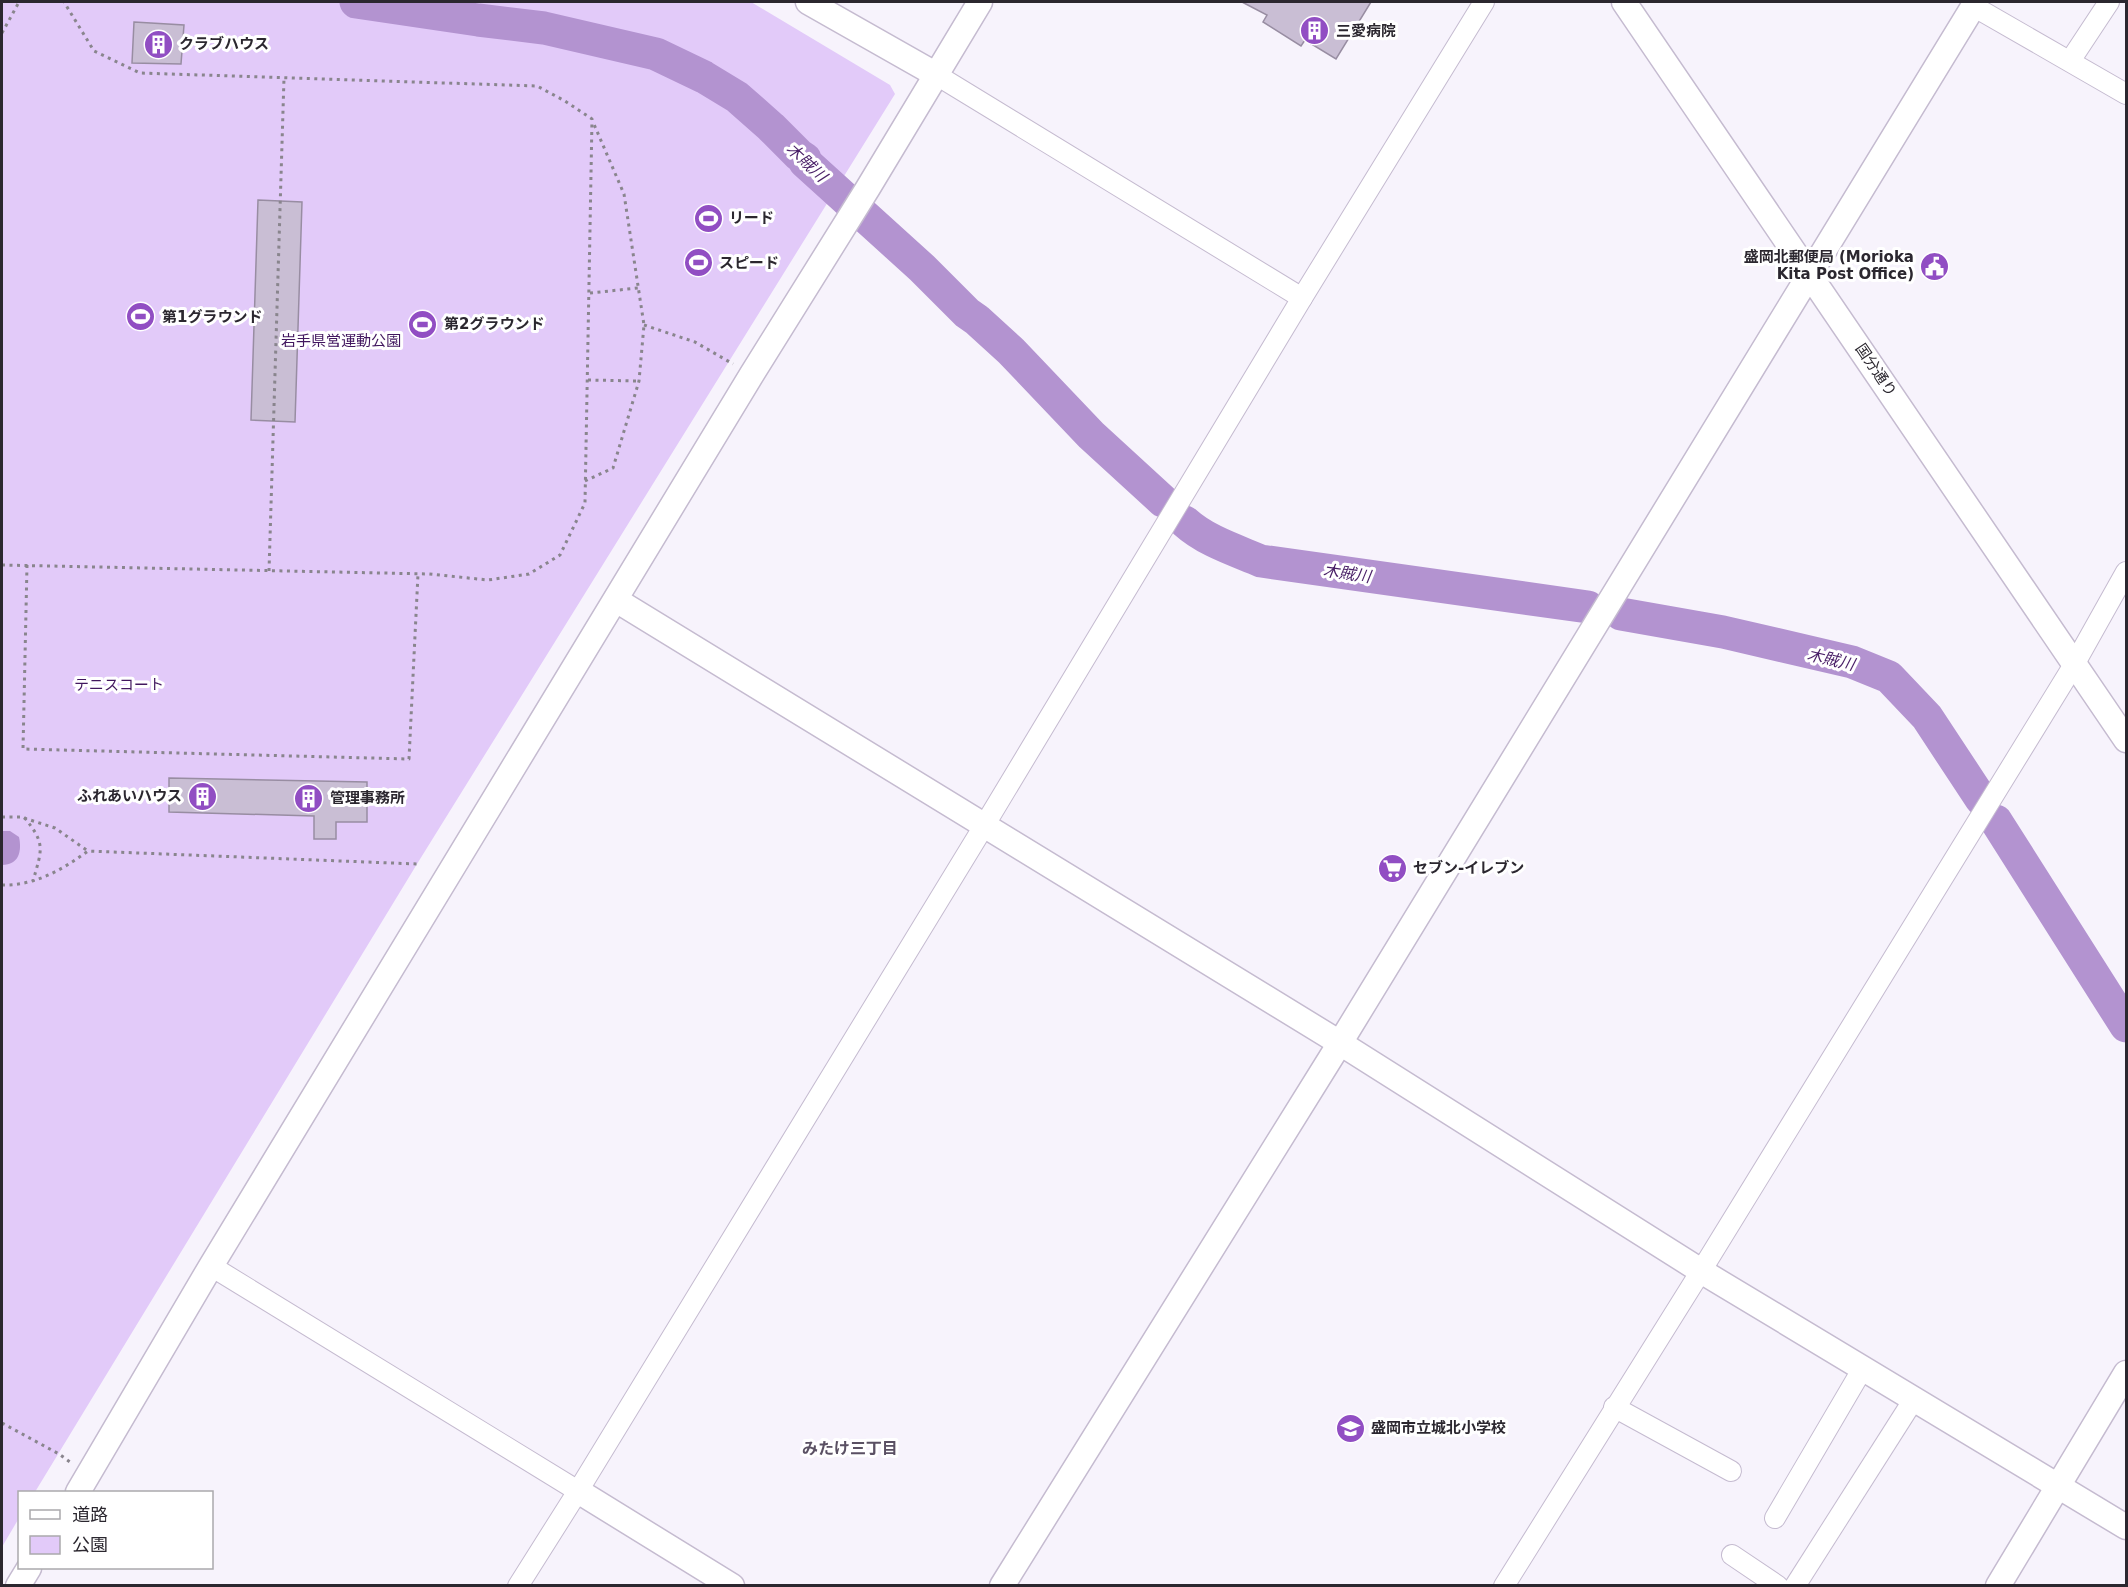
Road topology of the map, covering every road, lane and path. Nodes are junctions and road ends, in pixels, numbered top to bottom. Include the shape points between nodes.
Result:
1 (19, 2) edge
2 (64, 2) edge
3 (808, 2) edge
4 (980, 2) edge
5 (1485, 2) edge
6 (1624, 2) edge
7 (2109, 2) edge
8 (1987, 7) edge
9 (2, 33) edge
10 (2070, 61) junction
11 (935, 74) junction
12 (284, 78) junction
13 (2127, 94) edge
14 (592, 119) junction
15 (1810, 275) junction
16 (638, 288) junction
17 (590, 292) junction
18 (1302, 298) junction
19 (644, 325) junction
20 (752, 374) junction
21 (588, 380) junction
22 (639, 381) junction
23 (585, 481) junction
24 (2, 565) edge
25 (27, 565) junction
26 (269, 571) junction
27 (418, 574) junction
28 (2125, 577) edge
29 (616, 600) junction
30 (2074, 663) junction
31 (2127, 740) edge
32 (2, 817) edge
33 (24, 818) junction
34 (984, 826) junction
35 (88, 851) junction
36 (417, 864) dead end
37 (33, 881) junction
38 (2, 885) edge
39 (1340, 1043) junction
40 (211, 1266) junction
41 (1701, 1271) junction
42 (1863, 1368) junction
43 (2127, 1373) edge
44 (1914, 1399) junction
45 (1614, 1407) junction
46 (2, 1424) edge
47 (1731, 1471) dead end
48 (84, 1484) edge
49 (2058, 1485) junction
50 (579, 1491) junction
51 (1774, 1518) dead end
52 (2127, 1527) edge
53 (1732, 1555) dead end
54 (28, 1569) edge
55 (18, 1586) edge
56 (518, 1586) edge
57 (732, 1586) edge
58 (1002, 1586) edge
59 (1504, 1586) edge
60 (1778, 1586) edge
61 (1795, 1586) edge
62 (1998, 1586) edge

1 - 9 path
2 - 12 path via 94,51 140,73
3 - 11 street
4 - 11 street
5 - 18 street
6 - 15 street, 国分通り
7 - 10 street
8 - 10 street
8 - 15 street
10 - 13 street
11 - 18 street
11 - 20 street
12 - 14 path via 537,86
12 - 26 path
14 - 16 path via 624,194
14 - 17 path
15 - 30 street, 国分通り
15 - 39 street
16 - 17 path
16 - 19 path
17 - 21 path
18 - 34 street
19 - 20 path via 695,342
19 - 22 path
20 - 29 street
21 - 22 path
21 - 23 path
22 - 23 path via 613,468
23 - 27 path via 585,503 560,555 529,574 488,580
24 - 25 path
25 - 26 path
25 - 27 path via 23,749 409,759
26 - 27 path
28 - 30 street
29 - 34 street
29 - 40 street
30 - 31 street, 国分通り
30 - 41 street
32 - 33 path
33 - 35 path via 55,828
33 - 37 path via 39,836 40,854
34 - 39 street
34 - 50 street
35 - 36 path
35 - 37 path via 63,869
37 - 38 path
39 - 41 street
39 - 58 street
40 - 48 street
40 - 50 street
41 - 42 street
41 - 45 street
42 - 44 street
42 - 51 street
43 - 49 street
44 - 49 street
44 - 61 street
45 - 47 street
45 - 59 street
46 - 48 path via 59,1454
49 - 52 street
49 - 62 street
50 - 56 street
50 - 57 street
53 - 60 street
54 - 55 street

